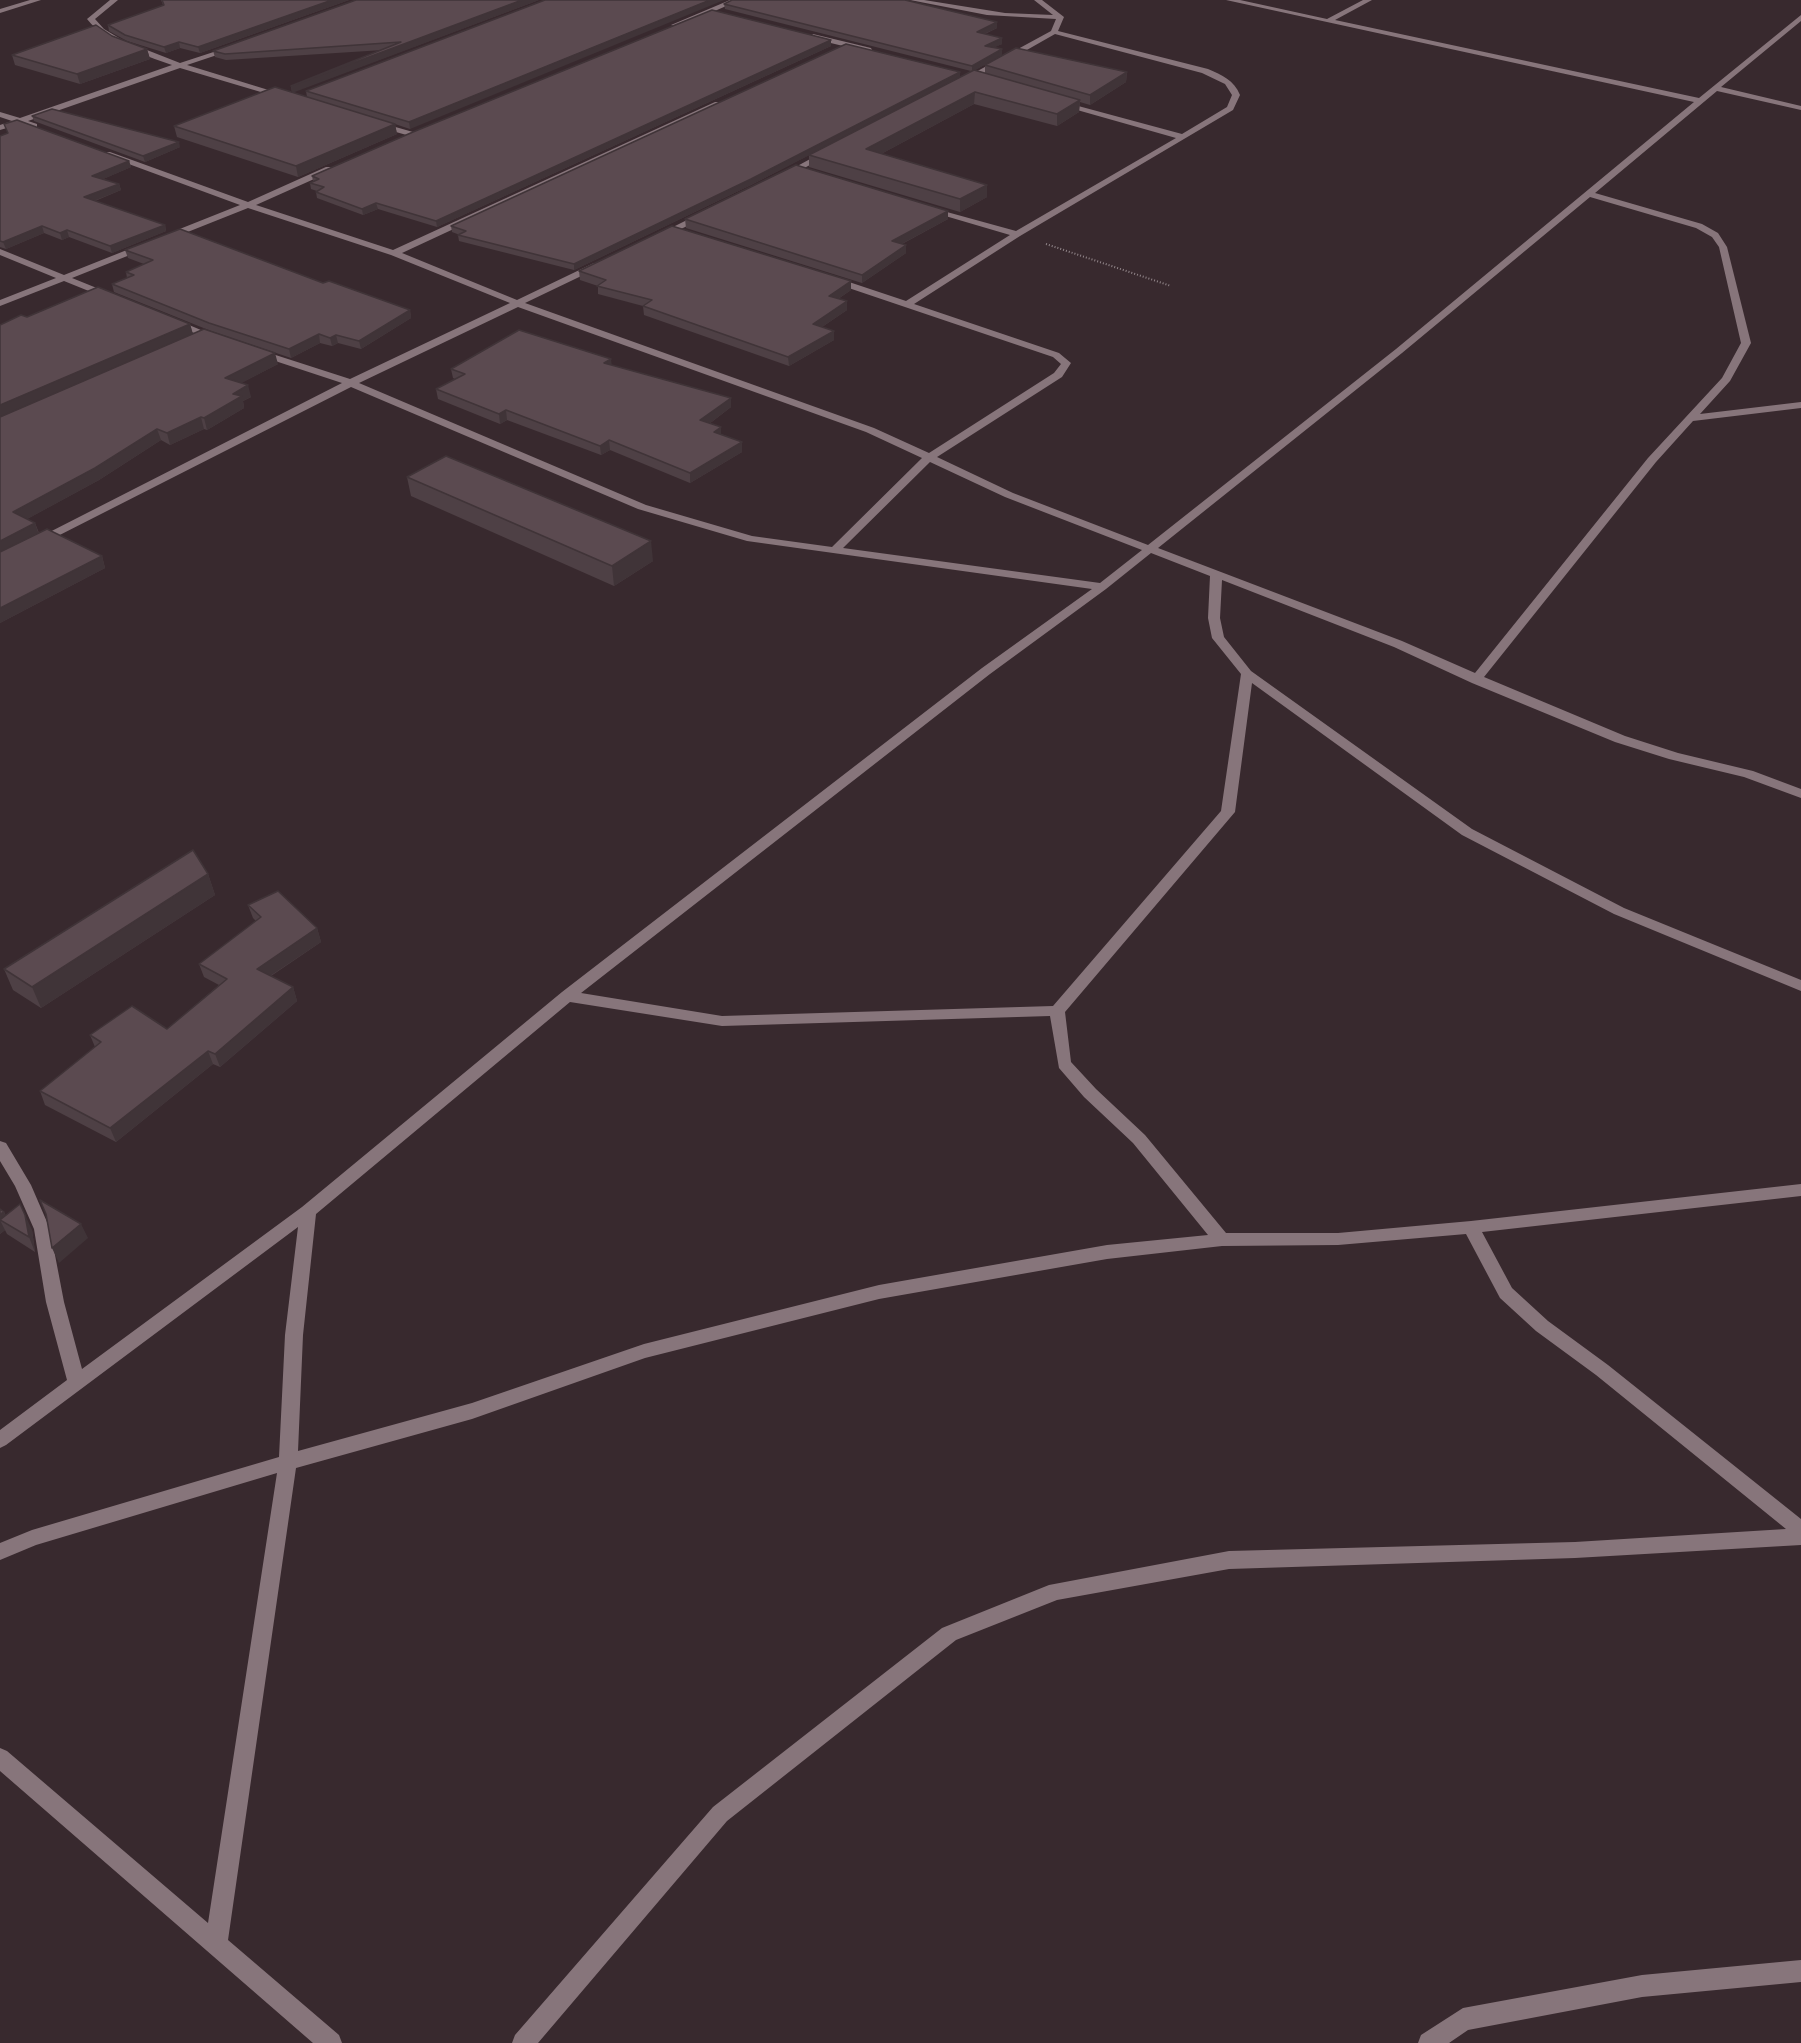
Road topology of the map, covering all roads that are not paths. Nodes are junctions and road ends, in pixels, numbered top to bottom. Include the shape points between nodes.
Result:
1 (37, 0) edge
2 (114, 0) edge
3 (736, 0) edge
4 (914, 0) edge
5 (1038, 0) edge
6 (1230, 0) edge
7 (1368, 0) edge
8 (710, 10) junction
9 (0, 11) edge
10 (1059, 12) junction
11 (722, 13) edge
12 (1801, 17) edge
13 (1330, 20) junction
14 (667, 28) edge
15 (1054, 32) junction
16 (801, 33) edge
17 (245, 42) edge
18 (846, 44) junction
19 (836, 49) edge
20 (881, 53) edge
21 (181, 65) junction
22 (961, 74) edge
23 (973, 77) junction
24 (984, 80) edge
25 (952, 88) edge
26 (1714, 88) junction
27 (291, 98) edge
28 (728, 99) edge
29 (1048, 99) edge
30 (1698, 100) junction
31 (1801, 108) edge
32 (0, 114) edge
33 (20, 121) junction
34 (367, 121) edge
35 (0, 128) edge
36 (41, 129) edge
37 (421, 130) edge
38 (410, 134) junction
39 (1183, 137) junction
40 (399, 139) edge
41 (839, 147) edge
42 (96, 149) edge
43 (334, 167) edge
44 (798, 169) junction
45 (808, 172) edge
46 (777, 179) edge
47 (1590, 194) junction
48 (248, 204) junction
49 (918, 205) edge
50 (715, 209) edge
51 (674, 229) junction
52 (685, 233) edge
53 (1017, 234) junction
54 (653, 239) edge
55 (0, 252) edge
56 (394, 253) junction
57 (611, 259) edge
58 (819, 275) edge
59 (63, 278) junction
60 (119, 300) edge
61 (0, 303) edge
62 (517, 303) junction
63 (909, 303) junction
64 (163, 318) edge
65 (207, 335) junction
66 (196, 340) edge
67 (230, 343) edge
68 (252, 350) edge
69 (351, 383) junction
70 (1801, 405) edge
71 (1691, 418) junction
72 (927, 459) junction
73 (32, 545) edge
74 (835, 550) junction
75 (1147, 550) junction
76 (1216, 575) junction
77 (1102, 587) junction
78 (1247, 674) junction
79 (1476, 680) junction
80 (1801, 794) edge
81 (1801, 986) edge
82 (567, 996) junction
83 (1057, 1011) junction
84 (0, 1147) edge
85 (1801, 1190) edge
86 (308, 1211) junction
87 (1471, 1227) junction
88 (1222, 1240) junction
89 (76, 1383) junction
90 (0, 1440) edge
91 (288, 1462) junction
92 (1801, 1530) edge
93 (1801, 1537) edge
94 (0, 1552) edge
95 (0, 1758) edge
96 (216, 1944) junction
97 (1801, 1971) edge
98 (331, 2043) edge
99 (523, 2043) edge
100 (1429, 2043) edge

1 - 9 street
2 - 21 street via 90,19 98,30 123,45
3 - 8 street
4 - 10 street via 1030,18
5 - 10 street
6 - 13 street
7 - 13 street
8 - 11 street
8 - 14 street
10 - 15 street
12 - 26 street
13 - 30 street
15 - 23 street
15 - 39 street via 1205,71 1228,81 1236,95 1230,108
16 - 18 street
17 - 21 street
18 - 19 street
18 - 20 street
21 - 27 street
21 - 33 street
22 - 23 street
23 - 24 street
23 - 25 street
26 - 30 street
26 - 31 street
28 - 56 street
29 - 39 street
30 - 47 street
32 - 33 street
33 - 35 street
33 - 36 street
34 - 38 street
37 - 38 street
38 - 40 street
39 - 53 street
41 - 44 street
42 - 48 street
43 - 48 street
44 - 45 street
44 - 46 street
47 - 71 street via 1699,226 1715,235 1723,246 1746,343 1726,379
47 - 75 street
48 - 56 street
48 - 59 street
49 - 53 street
50 - 51 street
51 - 52 street
51 - 54 street
53 - 63 street
55 - 59 street
56 - 62 street
57 - 62 street
58 - 63 street
59 - 60 street
59 - 61 street
62 - 69 street
62 - 72 street via 870,430
63 - 72 street via 1056,355 1066,363 1058,375
64 - 65 street
65 - 66 street
65 - 67 street
68 - 69 street
69 - 73 street
69 - 74 street via 642,507 751,539
70 - 71 street
71 - 79 street via 1652,460
72 - 74 street
72 - 75 street
74 - 77 street
75 - 76 street
75 - 77 street
76 - 78 street via 1214,618 1218,638
76 - 79 street via 1398,644
77 - 82 street via 986,670
78 - 81 street via 1467,832 1618,911
78 - 83 street via 1228,812
79 - 80 street via 1620,739 1748,774
82 - 83 street via 722,1022
82 - 86 street
83 - 88 street via 1064,1064 1139,1139
84 - 89 street via 23,1185 42,1229 55,1302
85 - 87 street
86 - 89 street
86 - 91 street via 294,1335
87 - 88 street via 1338,1239
87 - 92 street via 1506,1293 1542,1326
88 - 91 street via 1107,1252 879,1292 644,1352 472,1411
89 - 90 street
91 - 94 street via 32,1538
91 - 96 street
93 - 99 street via 1575,1550 1229,1560 1056,1591 949,1634 720,1814
95 - 96 street
96 - 98 street
97 - 100 street via 1642,1986 1463,2019

